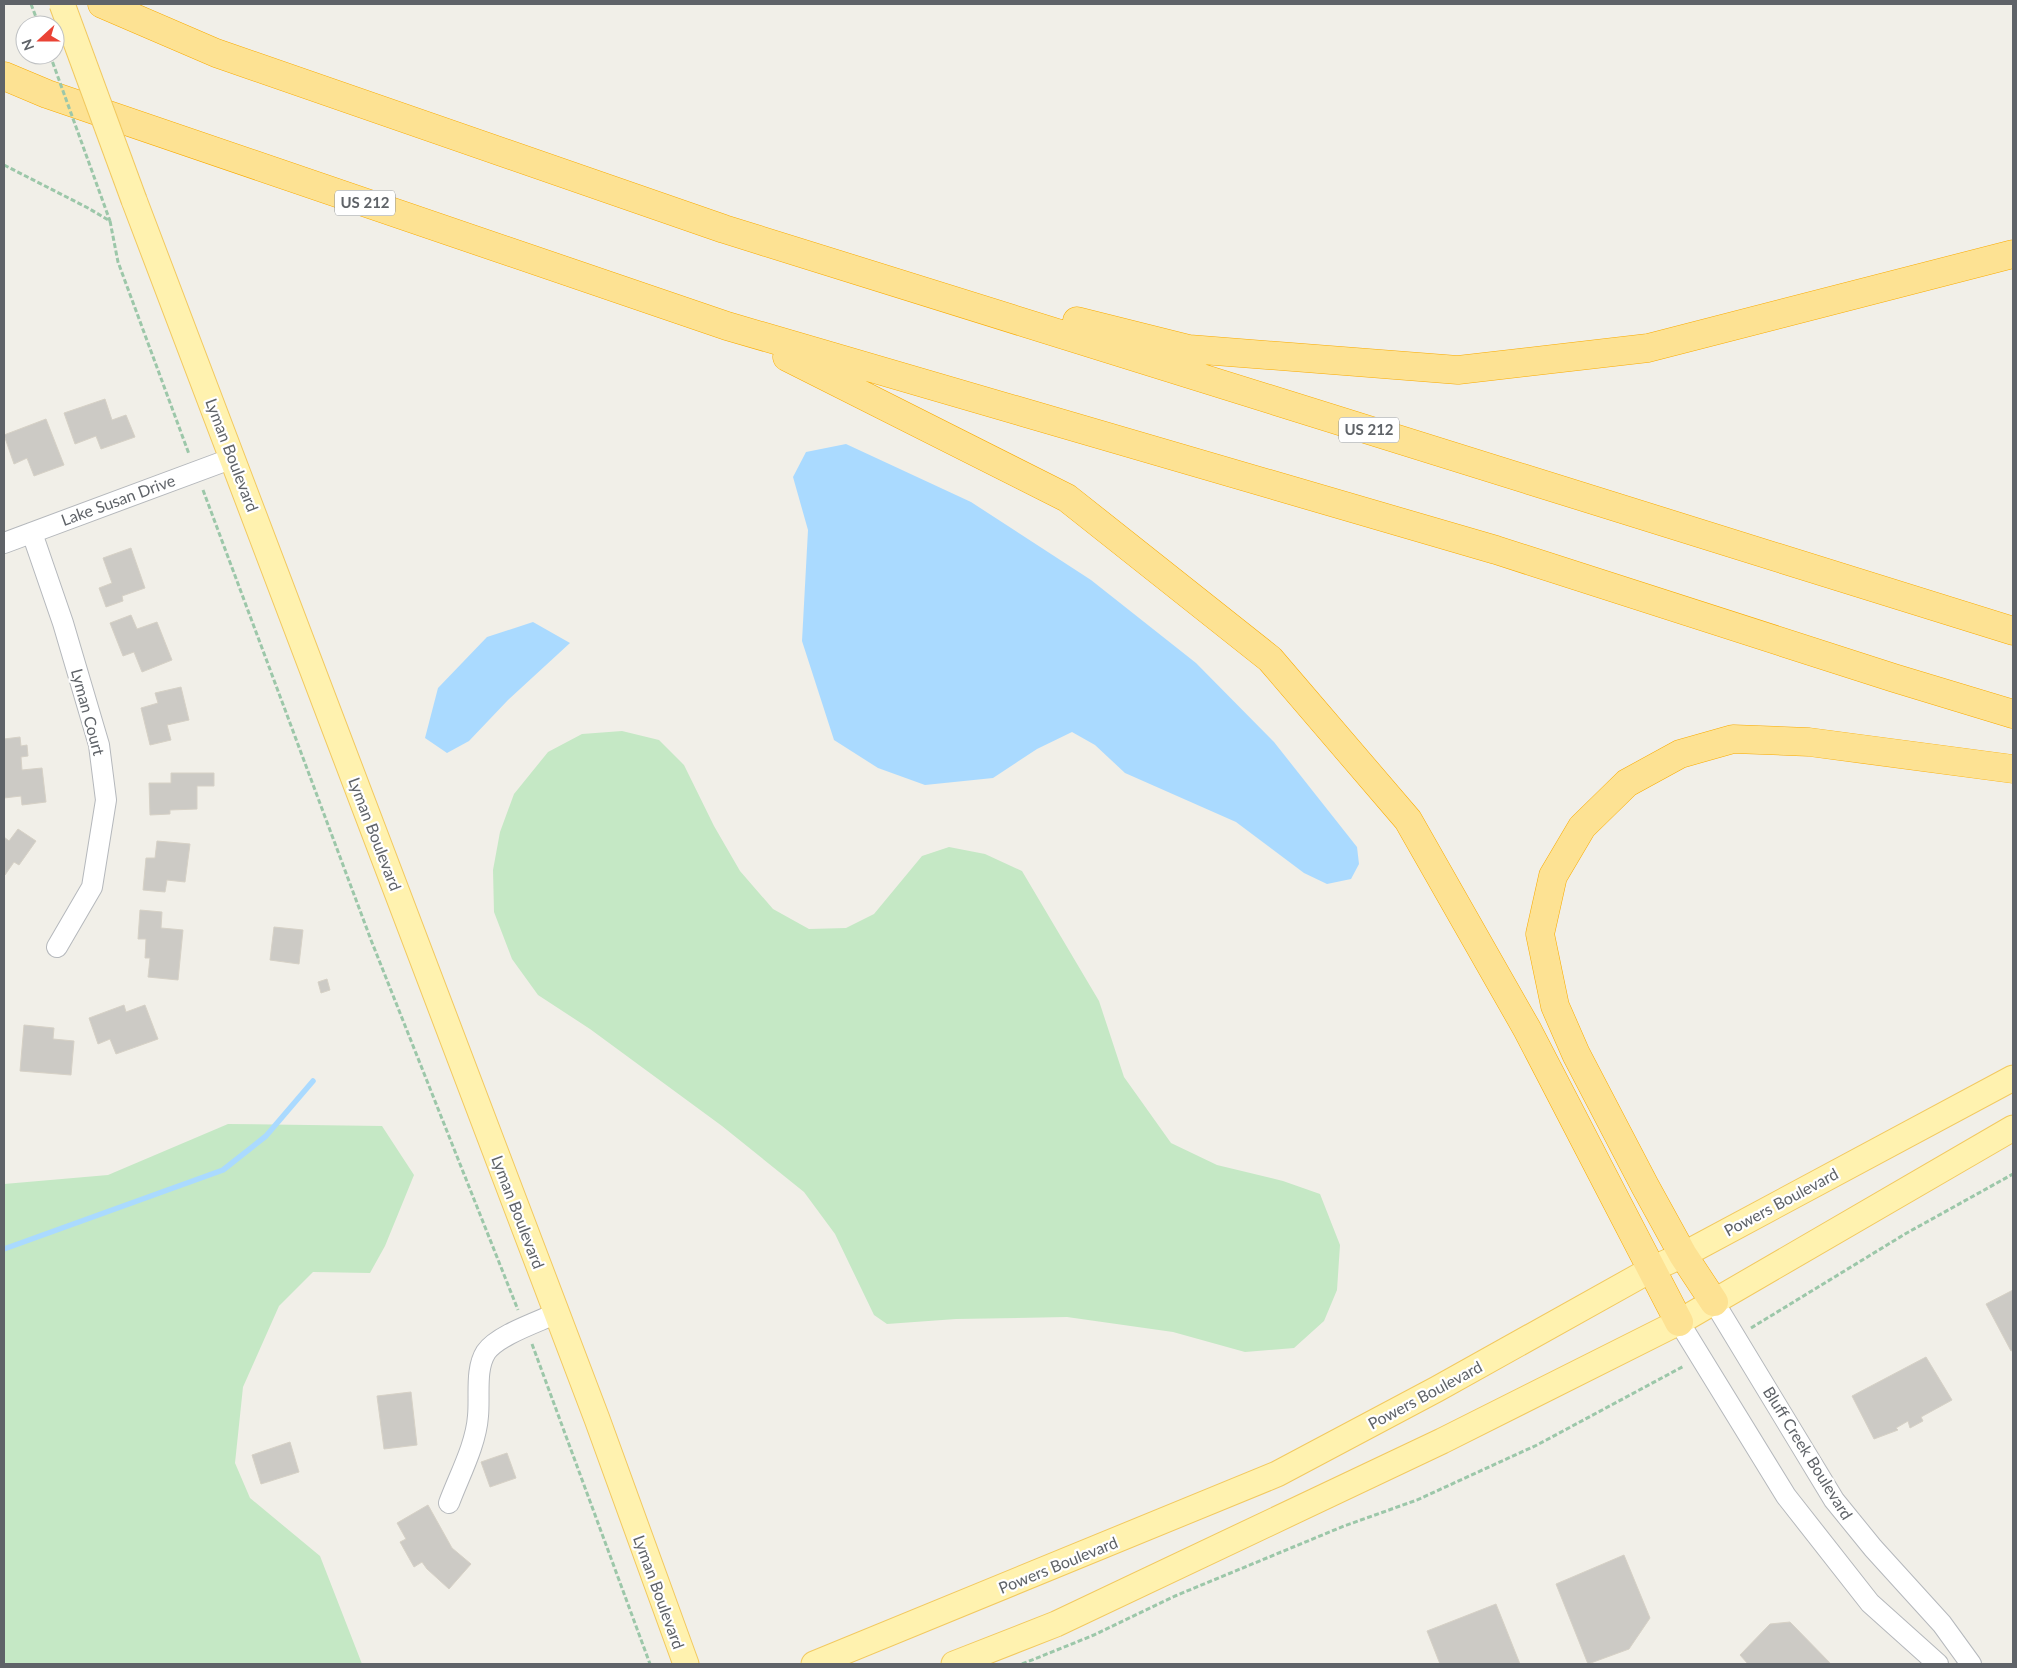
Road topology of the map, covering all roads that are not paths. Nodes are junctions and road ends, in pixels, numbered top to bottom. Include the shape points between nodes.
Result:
1 (62, 4) edge
2 (102, 4) edge
3 (4, 76) edge
4 (724, 229) junction
5 (2013, 254) edge
6 (728, 326) junction
7 (233, 458) junction
8 (32, 533) junction
9 (4, 543) edge
10 (2013, 631) edge
11 (2013, 714) edge
12 (2013, 769) edge
13 (57, 947) dead end
14 (2013, 1078) edge
15 (2013, 1128) edge
16 (1683, 1255) junction
17 (1652, 1269) junction
18 (1714, 1302) junction
19 (557, 1313) junction
20 (1679, 1322) junction
21 (449, 1503) dead end
22 (686, 1664) edge
23 (814, 1664) edge
24 (954, 1664) edge
25 (1938, 1664) edge
26 (1971, 1664) edge

1 - 7 main road, Lyman Boulevard, bridge
2 - 4 highway, US 212 via 216,53
3 - 6 highway, US 212 via 56,98
4 - 5 highway via 1189,349 1458,370 1648,348
4 - 10 highway, US 212
6 - 11 highway, US 212 via 1486,547
6 - 17 highway via 1067,498 1270,659 1408,820 1527,1029
7 - 8 street, Lake Susan Drive
7 - 19 main road, Lyman Boulevard
8 - 9 street, Lake Susan Drive
8 - 13 street, Lyman Court via 99,745 106,800 92,887
12 - 16 highway via 1809,742 1733,739 1680,754 1627,783 1582,827 1553,876 1540,934 1555,1006 1576,1054
14 - 16 main road, Powers Boulevard
15 - 18 main road
16 - 17 main road, Powers Boulevard
16 - 18 highway
17 - 20 highway
17 - 23 main road, Powers Boulevard via 1437,1390 1277,1474
18 - 20 main road
18 - 26 street, Bluff Creek Boulevard via 1834,1500 1872,1548 1942,1624
19 - 21 street via 494,1344 482,1360 474,1438
19 - 22 main road, Lyman Boulevard
20 - 24 main road via 1442,1441 1056,1624
20 - 25 street via 1786,1496 1870,1603

